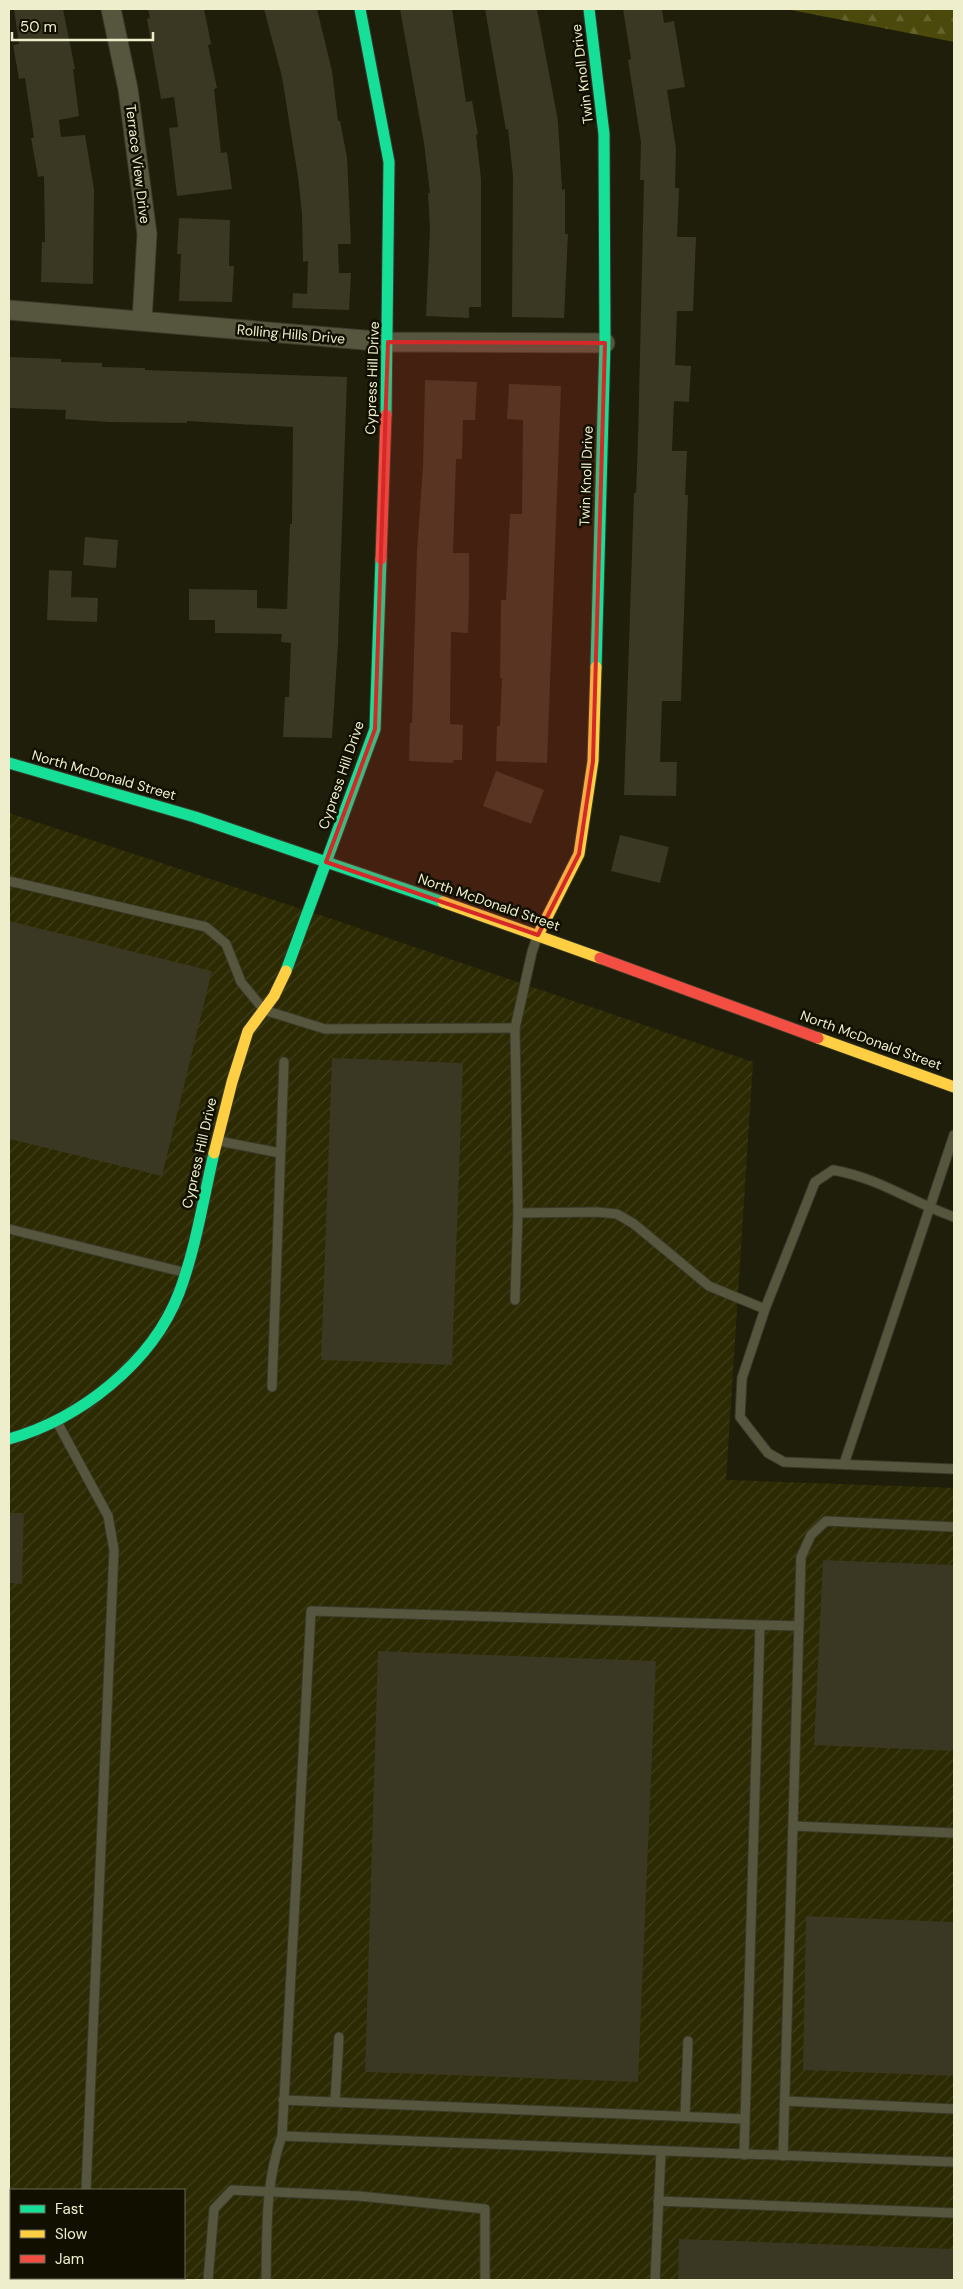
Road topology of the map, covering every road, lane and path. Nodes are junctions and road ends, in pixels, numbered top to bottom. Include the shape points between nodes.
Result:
1 (111, 9) edge
2 (360, 9) edge
3 (589, 9) edge
4 (9, 310) edge
5 (142, 321) junction
6 (388, 342) junction
7 (605, 343) junction
8 (9, 763) edge
9 (326, 862) junction
10 (9, 881) edge
11 (538, 935) junction
12 (264, 1010) junction
13 (515, 1028) junction
14 (284, 1062) dead end
15 (954, 1087) edge
16 (954, 1135) edge
17 (217, 1140) junction
18 (280, 1153) junction
19 (930, 1208) junction
20 (518, 1213) junction
21 (954, 1217) edge
22 (9, 1229) edge
23 (186, 1273) junction
24 (515, 1300) dead end
25 (765, 1309) junction
26 (272, 1387) dead end
27 (56, 1420) junction
28 (9, 1439) edge
29 (844, 1464) junction
30 (954, 1468) edge
31 (954, 1527) edge
32 (760, 1625) junction
33 (799, 1626) junction
34 (793, 1826) junction
35 (954, 1833) edge
36 (339, 2037) dead end
37 (688, 2041) dead end
38 (283, 2100) junction
39 (785, 2101) junction
40 (335, 2102) junction
41 (954, 2109) edge
42 (685, 2116) junction
43 (745, 2119) junction
44 (282, 2136) junction
45 (661, 2151) junction
46 (744, 2155) junction
47 (783, 2156) junction
48 (954, 2162) edge
49 (86, 2189) edge
50 (268, 2192) junction
51 (658, 2201) junction
52 (954, 2213) edge
53 (208, 2280) edge
54 (266, 2280) edge
55 (485, 2280) edge
56 (655, 2280) edge

1 - 5 street, Terrace View Drive via 128,89 147,234
2 - 6 street, Cypress Hill Drive via 389,162
3 - 7 street, Twin Knoll Drive via 604,134
4 - 5 street, Rolling Hills Drive
5 - 6 street, Rolling Hills Drive
6 - 7 street, Rolling Hills Drive
6 - 9 street, Cypress Hill Drive via 375,729
7 - 11 street, Twin Knoll Drive via 593,761 579,854
8 - 9 street, North McDonald Street via 194,817
9 - 11 street, North McDonald Street
9 - 12 street, Cypress Hill Drive via 290,962
10 - 12 lane via 206,928 226,944 241,982
11 - 13 lane
11 - 15 street, North McDonald Street
12 - 13 lane via 325,1029
12 - 17 street, Cypress Hill Drive via 242,1045
13 - 20 lane
14 - 18 lane
16 - 19 lane
17 - 18 lane
17 - 23 street, Cypress Hill Drive
18 - 26 lane
19 - 21 lane
19 - 25 lane via 857,1174 833,1170 815,1182
19 - 29 lane
20 - 24 lane
20 - 25 lane via 617,1214 634,1224 709,1286
22 - 23 lane
23 - 27 street, Cypress Hill Drive via 172,1309 133,1365 98,1394
25 - 29 lane via 742,1378 740,1417 768,1453 784,1462
27 - 28 street, Cypress Hill Drive
27 - 49 lane via 108,1516 114,1550
29 - 30 lane
31 - 33 lane via 826,1521 811,1535 802,1557
32 - 33 lane
32 - 38 lane via 311,1611
32 - 43 lane
33 - 34 lane
34 - 35 lane
34 - 39 lane
36 - 40 lane
37 - 42 lane
38 - 40 lane
38 - 44 lane
39 - 41 lane
39 - 47 lane
40 - 42 lane
42 - 43 lane
43 - 46 lane
44 - 45 lane
44 - 50 lane
45 - 46 lane
45 - 51 lane
46 - 47 lane
47 - 48 lane
50 - 53 lane via 232,2190 214,2209
50 - 54 lane
50 - 55 lane via 359,2196 485,2209
51 - 52 lane
51 - 56 lane

